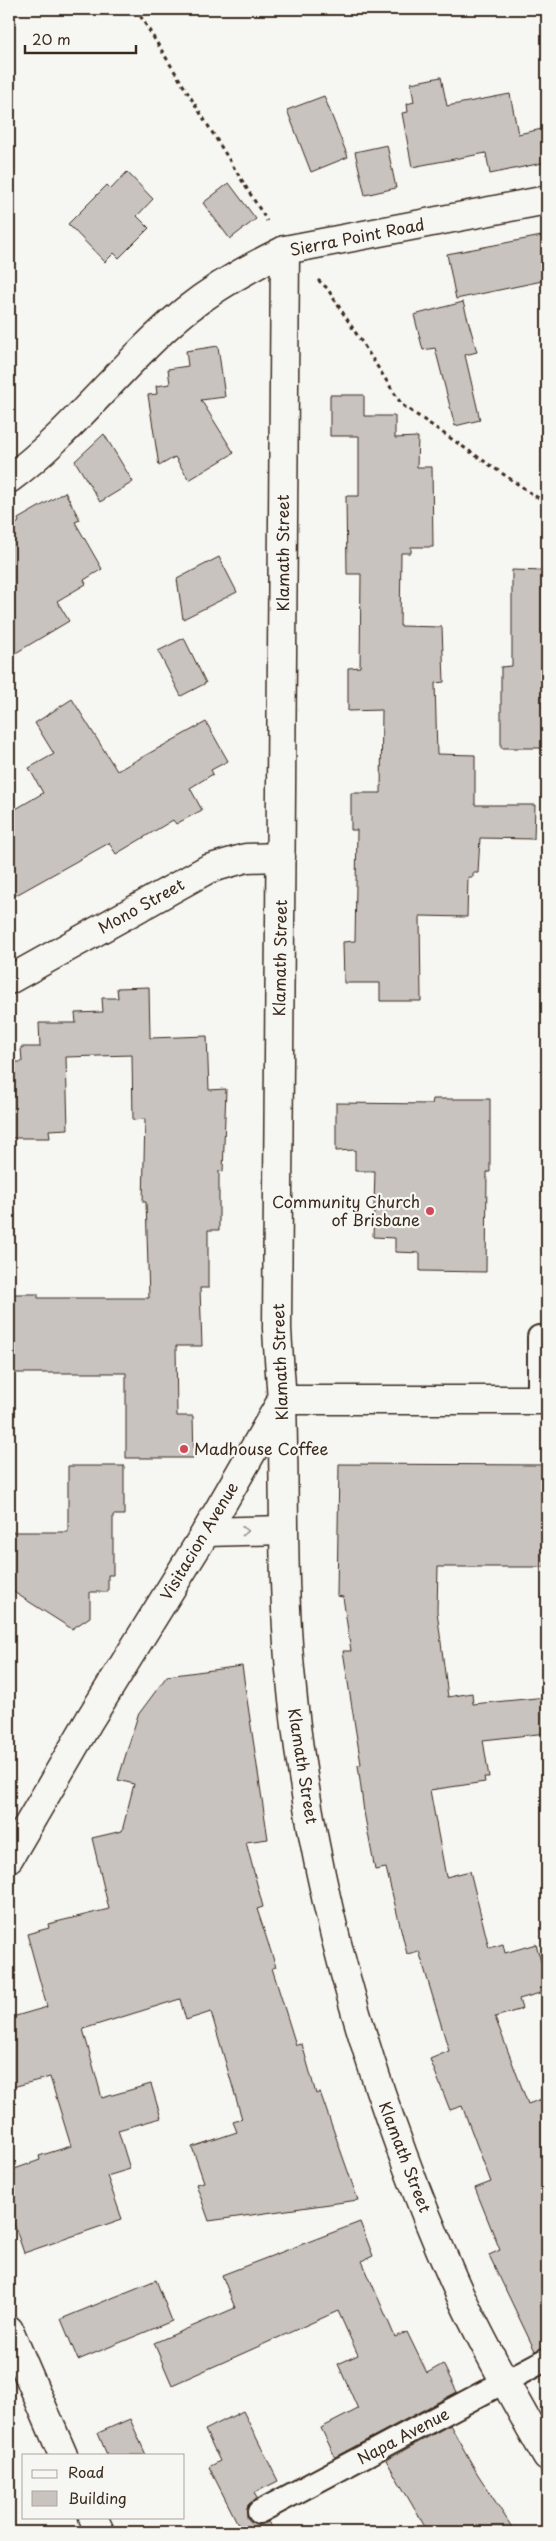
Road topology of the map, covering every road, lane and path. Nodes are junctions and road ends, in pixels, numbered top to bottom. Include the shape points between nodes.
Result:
1 (547, 200) edge
2 (285, 250) junction
3 (9, 479) edge
4 (281, 857) junction
5 (9, 980) edge
6 (539, 1337) dead end
7 (282, 1400) junction
8 (543, 1400) edge
9 (283, 1530) junction
10 (206, 1532) junction
11 (9, 1856) edge
12 (9, 2330) edge
13 (547, 2359) edge
14 (505, 2382) junction
15 (63, 2454) edge
16 (547, 2456) edge
17 (260, 2512) dead end
18 (93, 2518) edge
19 (100, 2532) edge

1 - 2 street, Sierra Point Road
2 - 3 street, Sierra Point Road via 256,264 185,311
2 - 4 street, Klamath Street
4 - 5 street, Mono Street via 246,858 208,869
4 - 7 street, Klamath Street via 277,1328
6 - 8 lane
7 - 8 street
7 - 9 street, Klamath Street
7 - 10 street, Visitacion Avenue
10 -> 9 street
9 - 14 street, Klamath Street via 290,1670 299,1745 327,1902 348,1984 380,2090 417,2192 453,2279
10 - 11 street, Visitacion Avenue
12 - 15 street
13 - 14 lane, Napa Avenue
14 - 16 street, Klamath Street
14 - 17 lane, Napa Avenue
18 - 19 street

